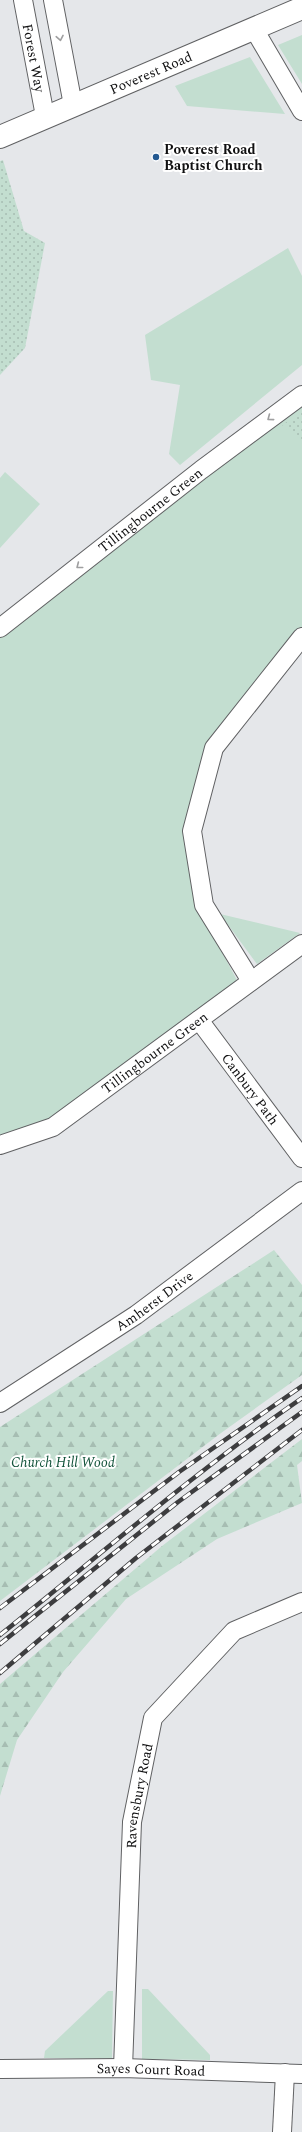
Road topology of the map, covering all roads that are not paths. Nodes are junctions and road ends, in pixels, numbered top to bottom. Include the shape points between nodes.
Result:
1 (24, 0) edge
2 (53, 0) edge
3 (302, 8) edge
4 (254, 29) junction
5 (72, 105) junction
6 (302, 111) edge
7 (45, 116) junction
8 (0, 137) edge
9 (302, 395) edge
10 (0, 628) edge
11 (302, 636) edge
12 (302, 944) edge
13 (251, 981) junction
14 (199, 1020) junction
15 (0, 1145) edge
16 (302, 1158) edge
17 (302, 1191) edge
18 (0, 1403) edge
19 (302, 1602) edge
20 (124, 2068) junction
21 (0, 2069) edge
22 (294, 2074) edge
23 (282, 2132) edge

1 - 7 street, Forest Way
2 -> 5 street, Forest Way
3 - 4 street, Poverest Road
4 - 5 street, Poverest Road
4 - 6 street
5 - 7 street, Poverest Road
7 - 8 street, Poverest Road
9 -> 10 street, Tillingbourne Green via 201,470
11 - 13 street via 214,748 192,831 204,904
12 - 13 street, Tillingbourne Green
13 - 14 street, Tillingbourne Green
14 - 15 street, Tillingbourne Green via 53,1127
14 - 16 street, Canbury Path
17 - 18 street, Amherst Drive via 136,1316
19 - 20 street, Ravensbury Road via 234,1631 153,1718 132,1822
20 - 21 street, Sayes Court Road
20 - 22 street, Sayes Court Road
22 - 23 street

